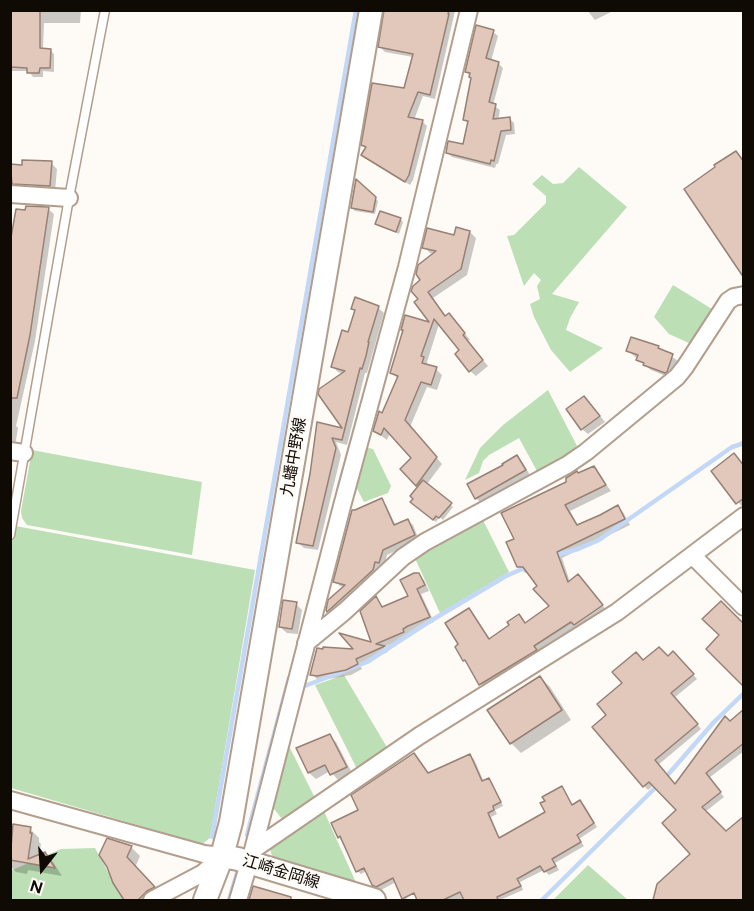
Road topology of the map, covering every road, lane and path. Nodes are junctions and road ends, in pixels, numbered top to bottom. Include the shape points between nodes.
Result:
1 (105, 10) edge
2 (371, 10) edge
3 (469, 10) edge
4 (10, 194) edge
5 (69, 198) junction
6 (744, 296) edge
7 (17, 452) edge
8 (744, 516) edge
9 (10, 535) edge
10 (693, 556) junction
11 (744, 607) edge
12 (306, 643) junction
13 (10, 800) edge
14 (222, 856) junction
15 (251, 856) junction
16 (152, 900) edge
17 (206, 900) edge
18 (238, 900) edge
19 (374, 900) edge

1 - 5 lane
2 - 14 main road, 九蟠中野線 via 233,811
3 - 12 street via 407,267
4 - 5 street
5 - 7 lane
6 - 12 street via 728,301 677,377 586,452 403,557
7 - 9 lane
8 - 10 street
10 - 11 street
10 - 15 street via 617,612 419,736
12 - 15 street
13 - 14 street
14 - 15 main road, 江崎金岡線
14 - 16 street via 203,873
14 - 17 main road, 九蟠中野線
15 - 18 street
15 - 19 main road, 江崎金岡線

